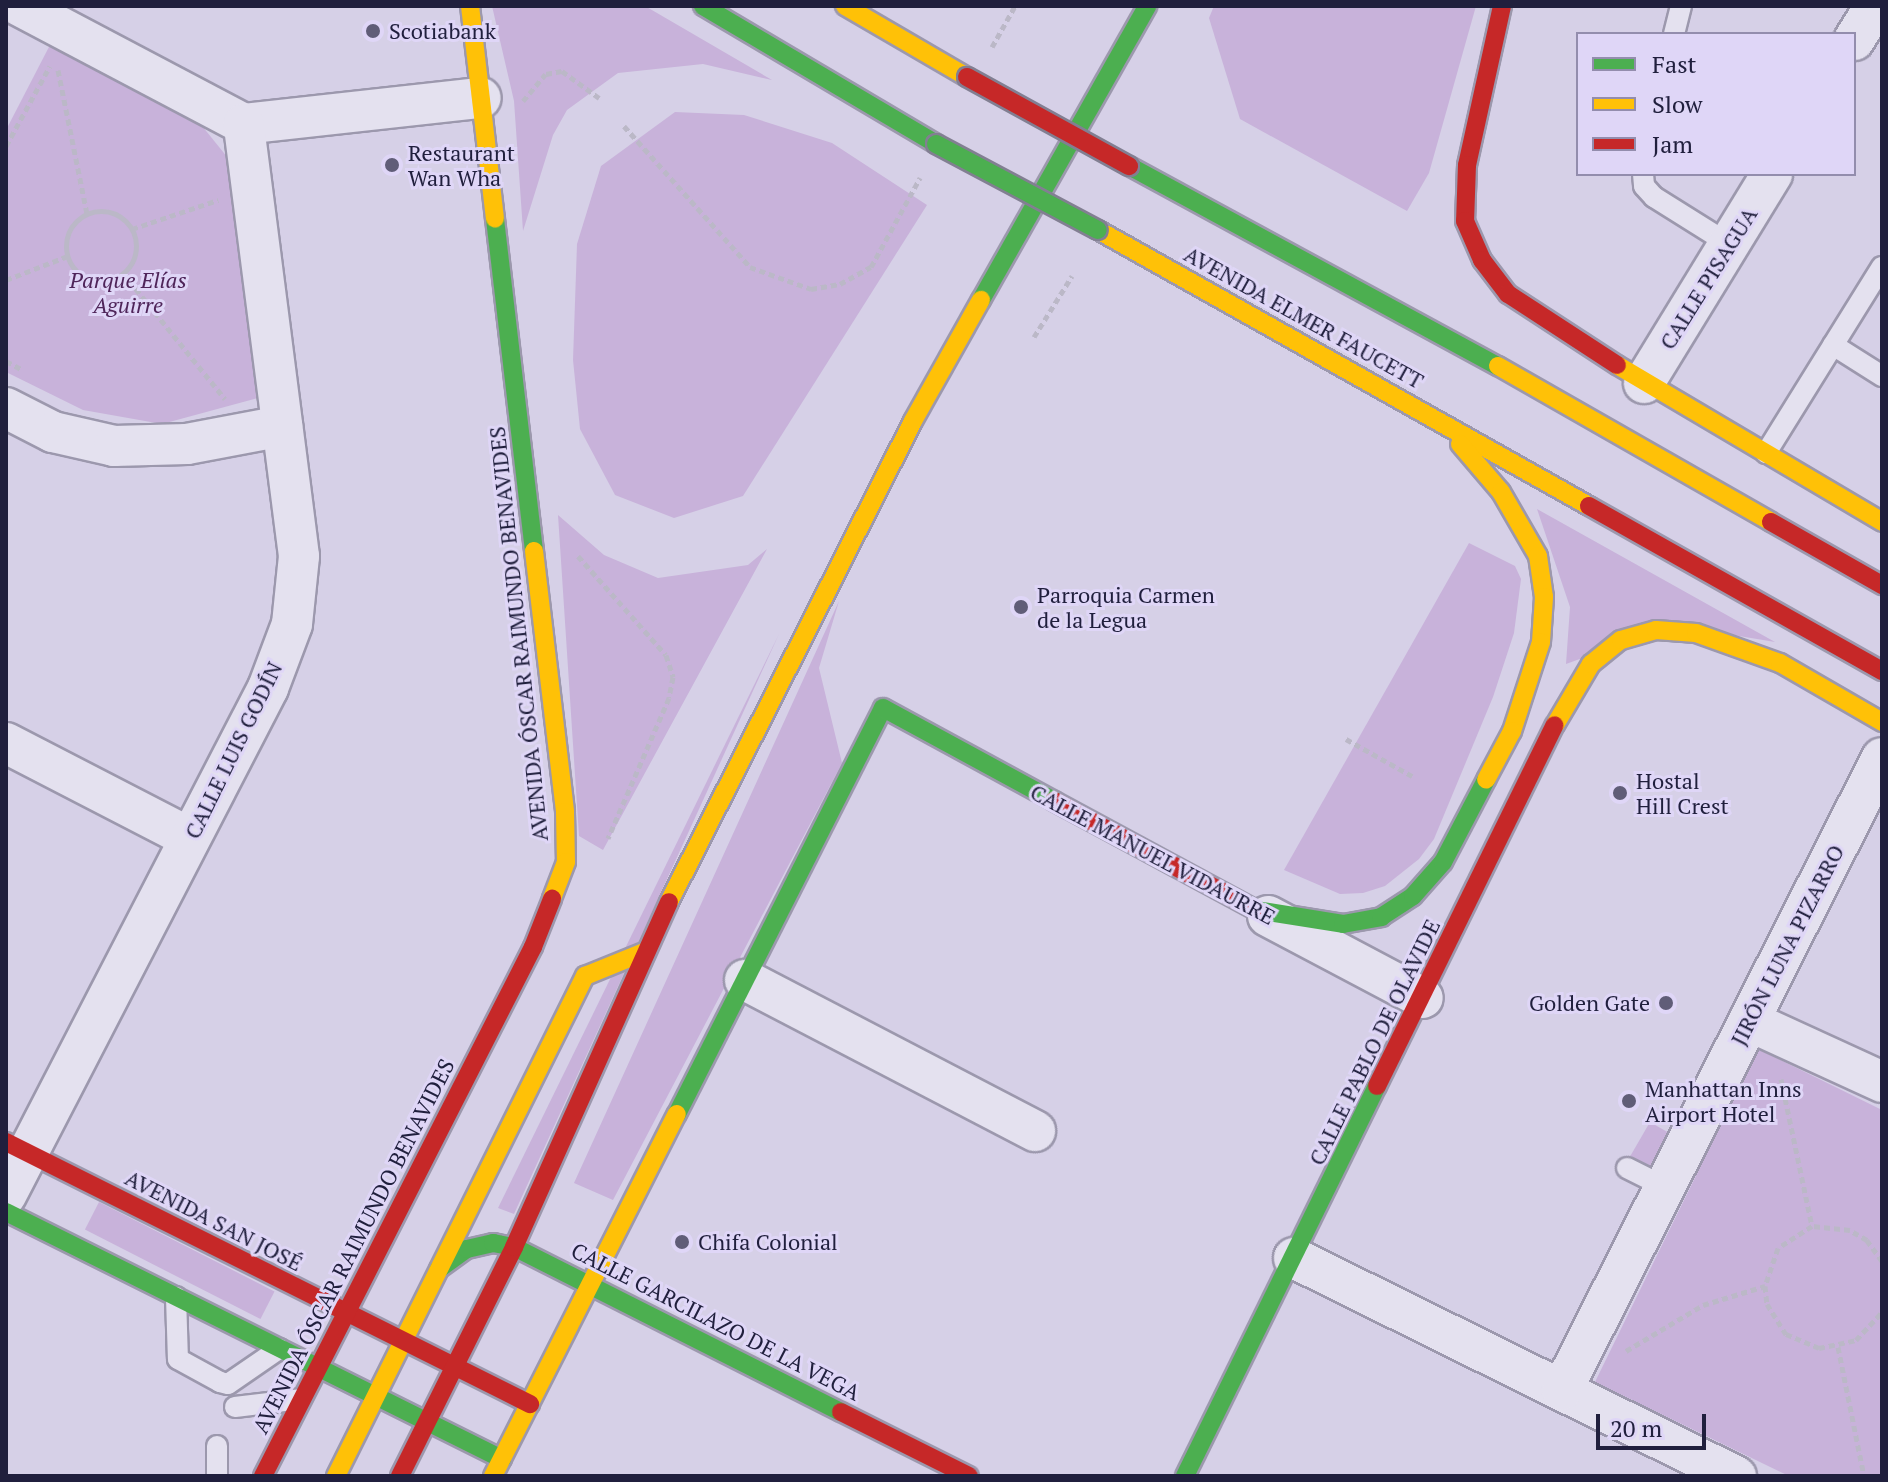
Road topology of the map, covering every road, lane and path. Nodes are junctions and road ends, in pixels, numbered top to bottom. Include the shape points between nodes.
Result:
1 (20, 6) edge
2 (470, 6) edge
3 (703, 6) edge
4 (845, 6) edge
5 (1015, 6) edge
6 (1147, 6) edge
7 (1502, 6) edge
8 (1681, 6) edge
9 (1875, 6) edge
10 (1674, 32) edge
11 (1856, 37) edge
12 (985, 61) dead end
13 (481, 98) junction
14 (599, 98) dead end
15 (519, 110) dead end
16 (244, 124) junction
17 (624, 126) dead end
18 (6, 146) edge
19 (924, 171) dead end
20 (1643, 176) edge
21 (1771, 176) edge
22 (229, 197) junction
23 (87, 214) junction
24 (132, 229) junction
25 (1729, 244) junction
26 (68, 256) junction
27 (1882, 267) edge
28 (123, 273) junction
29 (1072, 276) dead end
30 (6, 280) edge
31 (1034, 337) dead end
32 (1833, 345) junction
33 (6, 361) edge
34 (31, 375) dead end
35 (1882, 376) edge
36 (1644, 383) junction
37 (238, 398) dead end
38 (228, 403) junction
39 (213, 404) dead end
40 (6, 408) edge
41 (1430, 414) junction
42 (282, 426) junction
43 (1766, 453) junction
44 (1882, 522) edge
45 (575, 550) dead end
46 (1882, 585) edge
47 (1882, 671) edge
48 (1882, 722) edge
49 (1346, 739) dead end
50 (6, 743) edge
51 (1882, 758) edge
52 (1412, 776) dead end
53 (190, 838) junction
54 (606, 841) dead end
55 (1256, 910) junction
56 (644, 952) junction
57 (745, 980) junction
58 (1423, 998) junction
59 (1760, 1026) junction
60 (1882, 1082) edge
61 (1035, 1131) dead end
62 (16, 1148) edge
63 (1627, 1168) dead end
64 (1665, 1187) junction
65 (6, 1195) edge
66 (6, 1212) edge
67 (1812, 1226) junction
68 (514, 1247) junction
69 (1294, 1258) junction
70 (1882, 1261) edge
71 (439, 1269) junction
72 (590, 1285) junction
73 (1765, 1286) junction
74 (176, 1297) junction
75 (344, 1312) junction
76 (1882, 1312) edge
77 (403, 1341) junction
78 (1838, 1347) junction
79 (279, 1349) junction
80 (454, 1366) junction
81 (316, 1368) junction
82 (228, 1384) junction
83 (1571, 1394) junction
84 (376, 1397) junction
85 (301, 1399) junction
86 (530, 1404) junction
87 (427, 1422) junction
88 (217, 1446) dead end
89 (497, 1468) edge
90 (217, 1476) edge
91 (263, 1476) edge
92 (336, 1476) edge
93 (400, 1476) edge
94 (969, 1476) edge
95 (1185, 1476) edge
96 (1736, 1476) edge
97 (1864, 1476) edge

1 - 16 street
2 - 13 main road, AVENIDA ÓSCAR RAIMUNDO BENAVIDES
3 - 41 main road, AVENIDA ELMER FAUCETT, bridge via 936,144
4 - 46 main road, bridge via 1475,353
5 - 12 path
6 - 56 main road via 913,421
7 - 36 main road via 1467,165 1465,221 1482,260 1508,294
8 - 10 lane
9 - 11 street
13 - 16 street
13 - 75 main road, AVENIDA ÓSCAR RAIMUNDO BENAVIDES via 565,812 566,862 533,947
14 - 15 path via 562,71 546,74 530,87
16 - 22 street, CALLE LUIS GODÍN
17 - 19 path via 750,267 811,289 840,284 871,267
18 - 23 path via 55,57
20 - 25 lane via 1654,197
21 - 25 street, CALLE PISAGUA
22 - 24 path
22 - 42 street, CALLE LUIS GODÍN
23 - 24 path via 117,215
23 - 26 path via 72,227
24 - 28 path via 135,253
25 - 36 street, CALLE PISAGUA
26 - 28 path via 91,279
26 - 30 path
27 - 32 lane
28 - 38 path
29 - 31 path
32 - 35 lane
32 - 43 lane
33 - 34 path
36 - 43 main road
37 - 38 path
38 - 39 path
40 - 42 street via 53,432 114,446 187,444
41 - 47 main road, AVENIDA ELMER FAUCETT
41 - 55 main road via 1501,492 1538,556 1544,597 1541,642 1529,687 1512,731 1443,862 1413,896 1381,917 1343,924
42 - 53 street, CALLE LUIS GODÍN via 299,556 292,624 268,688
43 - 44 main road
45 - 54 path via 666,655 673,677 669,698
48 - 58 main road, CALLE PABLO DE OLAVIDE via 1780,663 1733,643 1656,630 1621,640 1591,664 1567,701
49 - 52 path
50 - 53 street
51 - 59 street, JIRÓN LUNA PIZARRO
53 - 62 street, CALLE LUIS GODÍN
55 - 57 main road, CALLE MANUEL VIDAURRE via 883,708
55 - 58 street, CALLE MANUEL VIDAURRE
56 - 68 main road
56 - 71 main road via 585,976
57 - 61 street
57 - 72 main road
58 - 69 main road, CALLE PABLO DE OLAVIDE
59 - 60 street
59 - 64 street, JIRÓN LUNA PIZARRO
59 - 67 path
62 - 65 street, CALLE LUIS GODÍN
62 - 75 main road, AVENIDA SAN JOSÉ
63 - 64 lane
64 - 83 street, JIRÓN LUNA PIZARRO
66 - 74 main road
67 - 70 path via 1850,1230 1867,1240
67 - 73 path via 1778,1248
68 - 71 main road, CALLE GARCILAZO DE LA VEGA via 493,1243 467,1249
68 - 72 main road, CALLE GARCILAZO DE LA VEGA
68 - 80 main road
69 - 83 street
69 - 95 main road, CALLE PABLO DE OLAVIDE
71 - 77 main road
72 - 86 main road
72 - 94 main road, CALLE GARCILAZO DE LA VEGA
73 - 78 path via 1767,1304 1786,1334 1810,1346
73 - 83 path via 1713,1301 1645,1336
74 - 79 main road
74 - 82 lane via 178,1359
75 - 77 main road, AVENIDA SAN JOSÉ
75 - 81 main road, AVENIDA ÓSCAR RAIMUNDO BENAVIDES
76 - 78 path via 1872,1328
77 - 80 main road, AVENIDA SAN JOSÉ
77 - 84 main road
78 - 97 path
79 - 81 main road
79 - 82 lane
80 - 86 main road, AVENIDA SAN JOSÉ
80 - 87 main road
81 - 84 main road
81 - 85 main road, AVENIDA ÓSCAR RAIMUNDO BENAVIDES
82 - 85 lane via 239,1405
83 - 96 street
84 - 87 main road
84 - 92 main road
85 - 91 main road, AVENIDA ÓSCAR RAIMUNDO BENAVIDES
86 - 89 main road
87 - 89 main road
87 - 93 main road
88 - 90 lane

